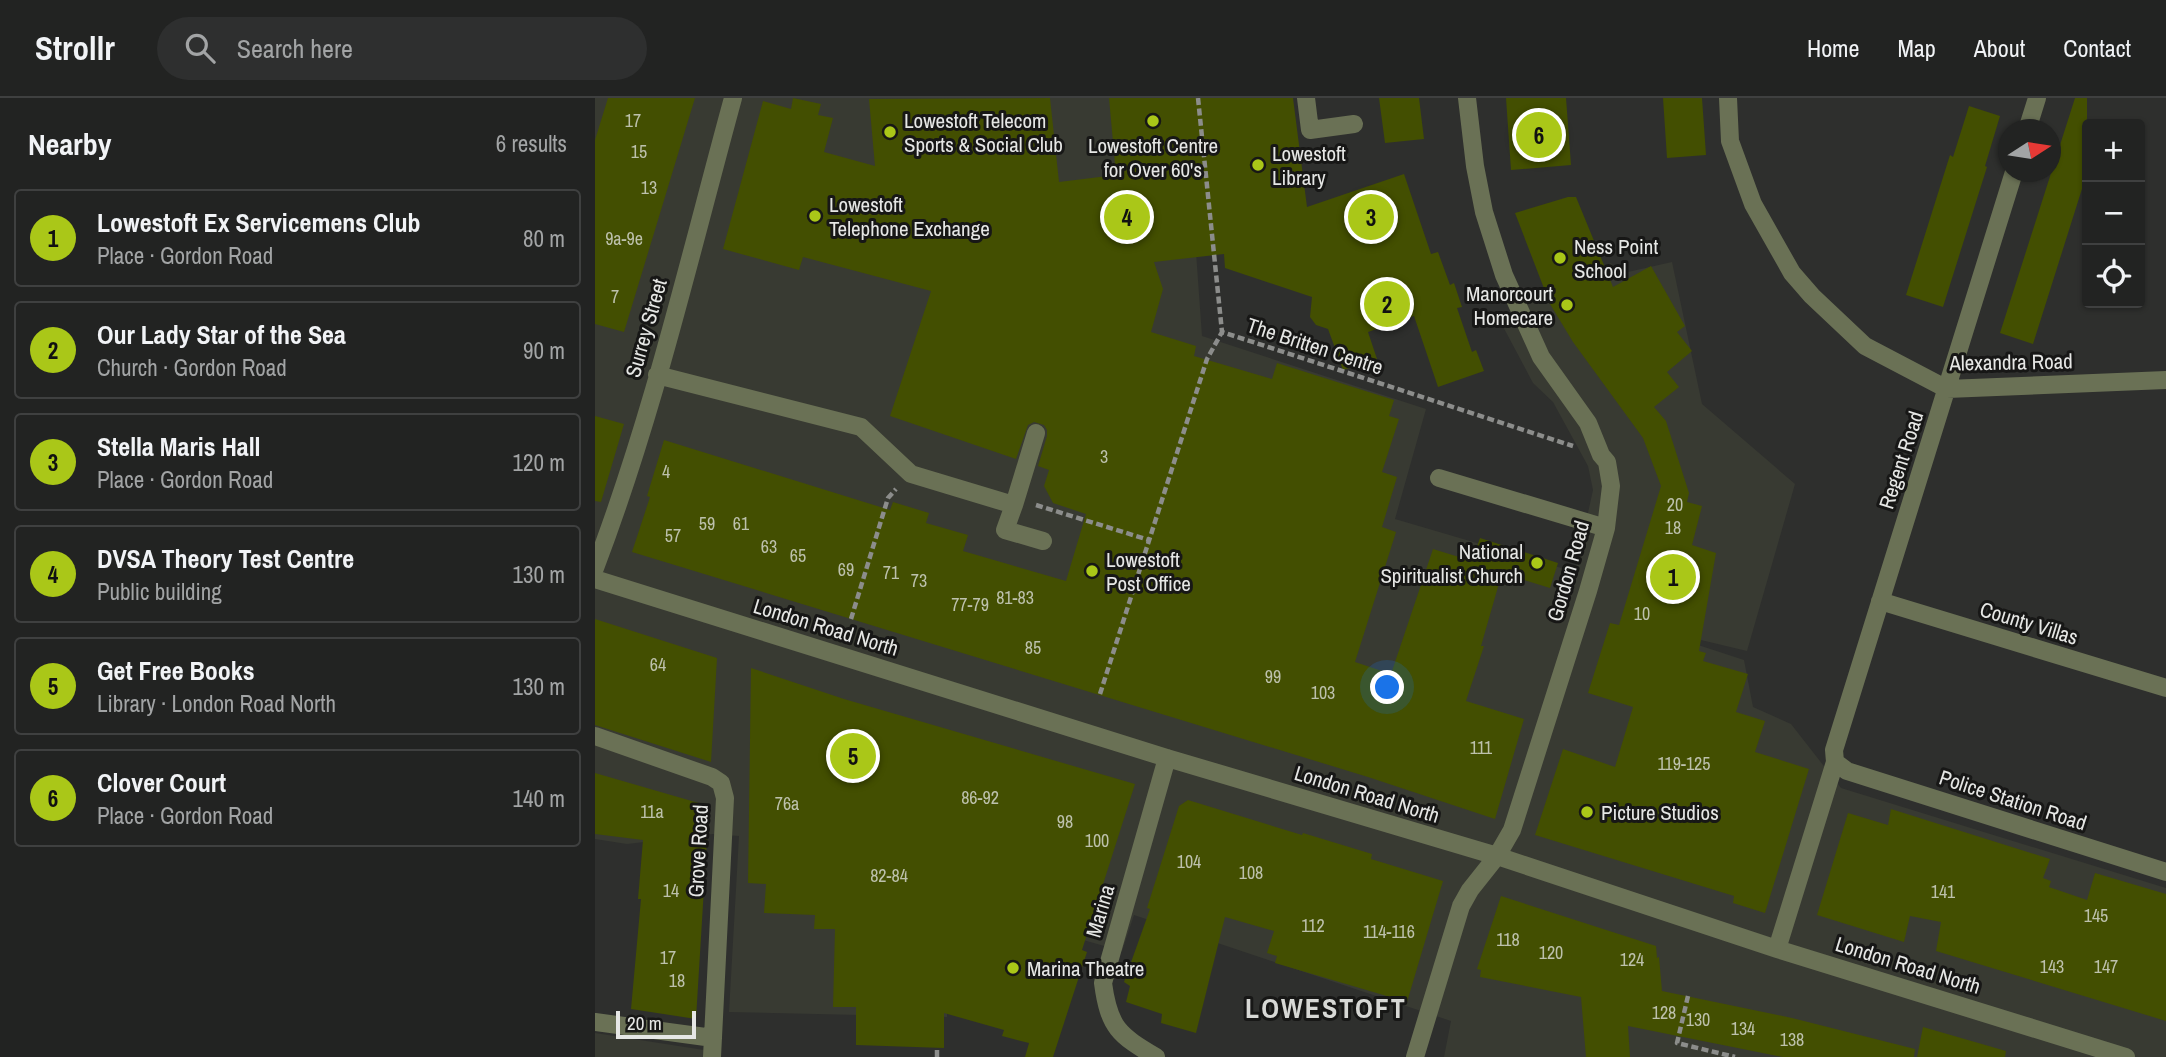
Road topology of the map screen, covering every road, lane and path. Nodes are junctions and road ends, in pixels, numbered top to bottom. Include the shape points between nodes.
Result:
1 (733, 98) edge
2 (1198, 98) edge
3 (1306, 98) edge
4 (1467, 98) edge
5 (1728, 98) edge
6 (2037, 98) edge
7 (2030, 119) edge
8 (1354, 124) dead end
9 (2011, 182) edge
10 (1221, 332) junction
11 (657, 375) junction
12 (2166, 380) edge
13 (1947, 389) junction
14 (1036, 433) dead end
15 (1601, 455) junction
16 (911, 474) junction
17 (1439, 478) dead end
18 (1015, 502) junction
19 (1606, 528) junction
20 (1149, 540) junction
21 (1043, 541) dead end
22 (595, 568) edge
23 (595, 579) edge
24 (1879, 601) junction
25 (851, 619) dead end
26 (2166, 688) edge
27 (1100, 694) dead end
28 (597, 736) edge
29 (1167, 758) junction
30 (1841, 766) junction
31 (1497, 856) junction
32 (2166, 873) edge
33 (1777, 949) junction
34 (1688, 996) dead end
35 (595, 1022) edge
36 (713, 1038) junction
37 (937, 1048) dead end
38 (712, 1057) edge
39 (937, 1057) edge
40 (1156, 1057) edge
41 (1415, 1057) edge
42 (1735, 1057) edge
43 (2126, 1057) edge

1 - 11 street, Surrey Street
2 - 10 path
3 - 8 street via 1310,130
4 - 15 street, Gordon Road via 1484,212 1504,275 1541,357 1588,423
5 - 13 street, Alexandra Road via 1730,141 1753,204 1792,273 1865,346
6 - 7 street
9 - 13 street, Regent Road
10 - 15 path, The Britten Centre
10 - 20 path, The Britten Centre via 1207,359
11 - 16 street via 861,427
11 - 22 street, Surrey Street
12 - 13 street, Alexandra Road
13 - 24 street, Regent Road
14 - 18 street
15 - 19 street, Gordon Road via 1607,462 1611,486
16 - 18 street
16 - 25 path via 888,498
17 - 19 street
18 - 20 path
18 - 21 street via 1005,530
19 - 31 street, Gordon Road via 1513,830
20 - 27 path, The Britten Centre
23 - 29 street, London Road North
24 - 26 street, County Villas
24 - 30 street, Regent Road via 1834,750
28 - 36 street, Grove Road via 720,783 725,798
29 - 31 street, London Road North
29 - 40 street, Marina via 1103,983 1107,1010 1118,1031
30 - 32 street, Police Station Road
30 - 33 street, Regent Road
31 - 33 street, London Road North
31 - 41 street, Gordon Road via 1461,906
33 - 43 street, London Road North
34 - 42 path via 1677,1043
35 - 36 street
36 - 38 street, Grove Road
37 - 39 path

